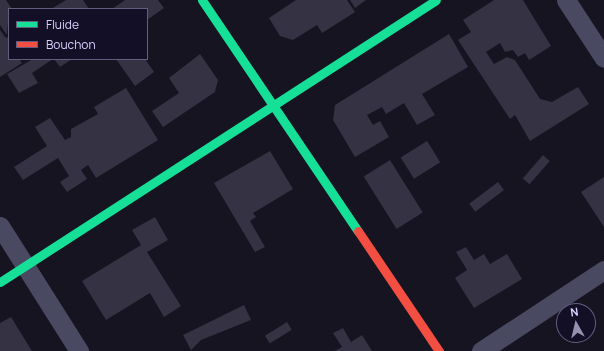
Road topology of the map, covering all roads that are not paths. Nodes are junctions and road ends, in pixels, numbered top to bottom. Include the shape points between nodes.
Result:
1 (202, 0) edge
2 (436, 0) edge
3 (566, 0) edge
4 (604, 58) edge
5 (272, 104) junction
6 (0, 226) edge
7 (26, 266) junction
8 (604, 270) edge
9 (0, 282) edge
10 (79, 351) edge
11 (439, 351) edge
12 (481, 351) edge

1 - 5 main road
2 - 5 main road
3 - 4 street
5 - 7 main road
5 - 11 main road
6 - 7 street
7 - 9 main road
7 - 10 street
8 - 12 street

